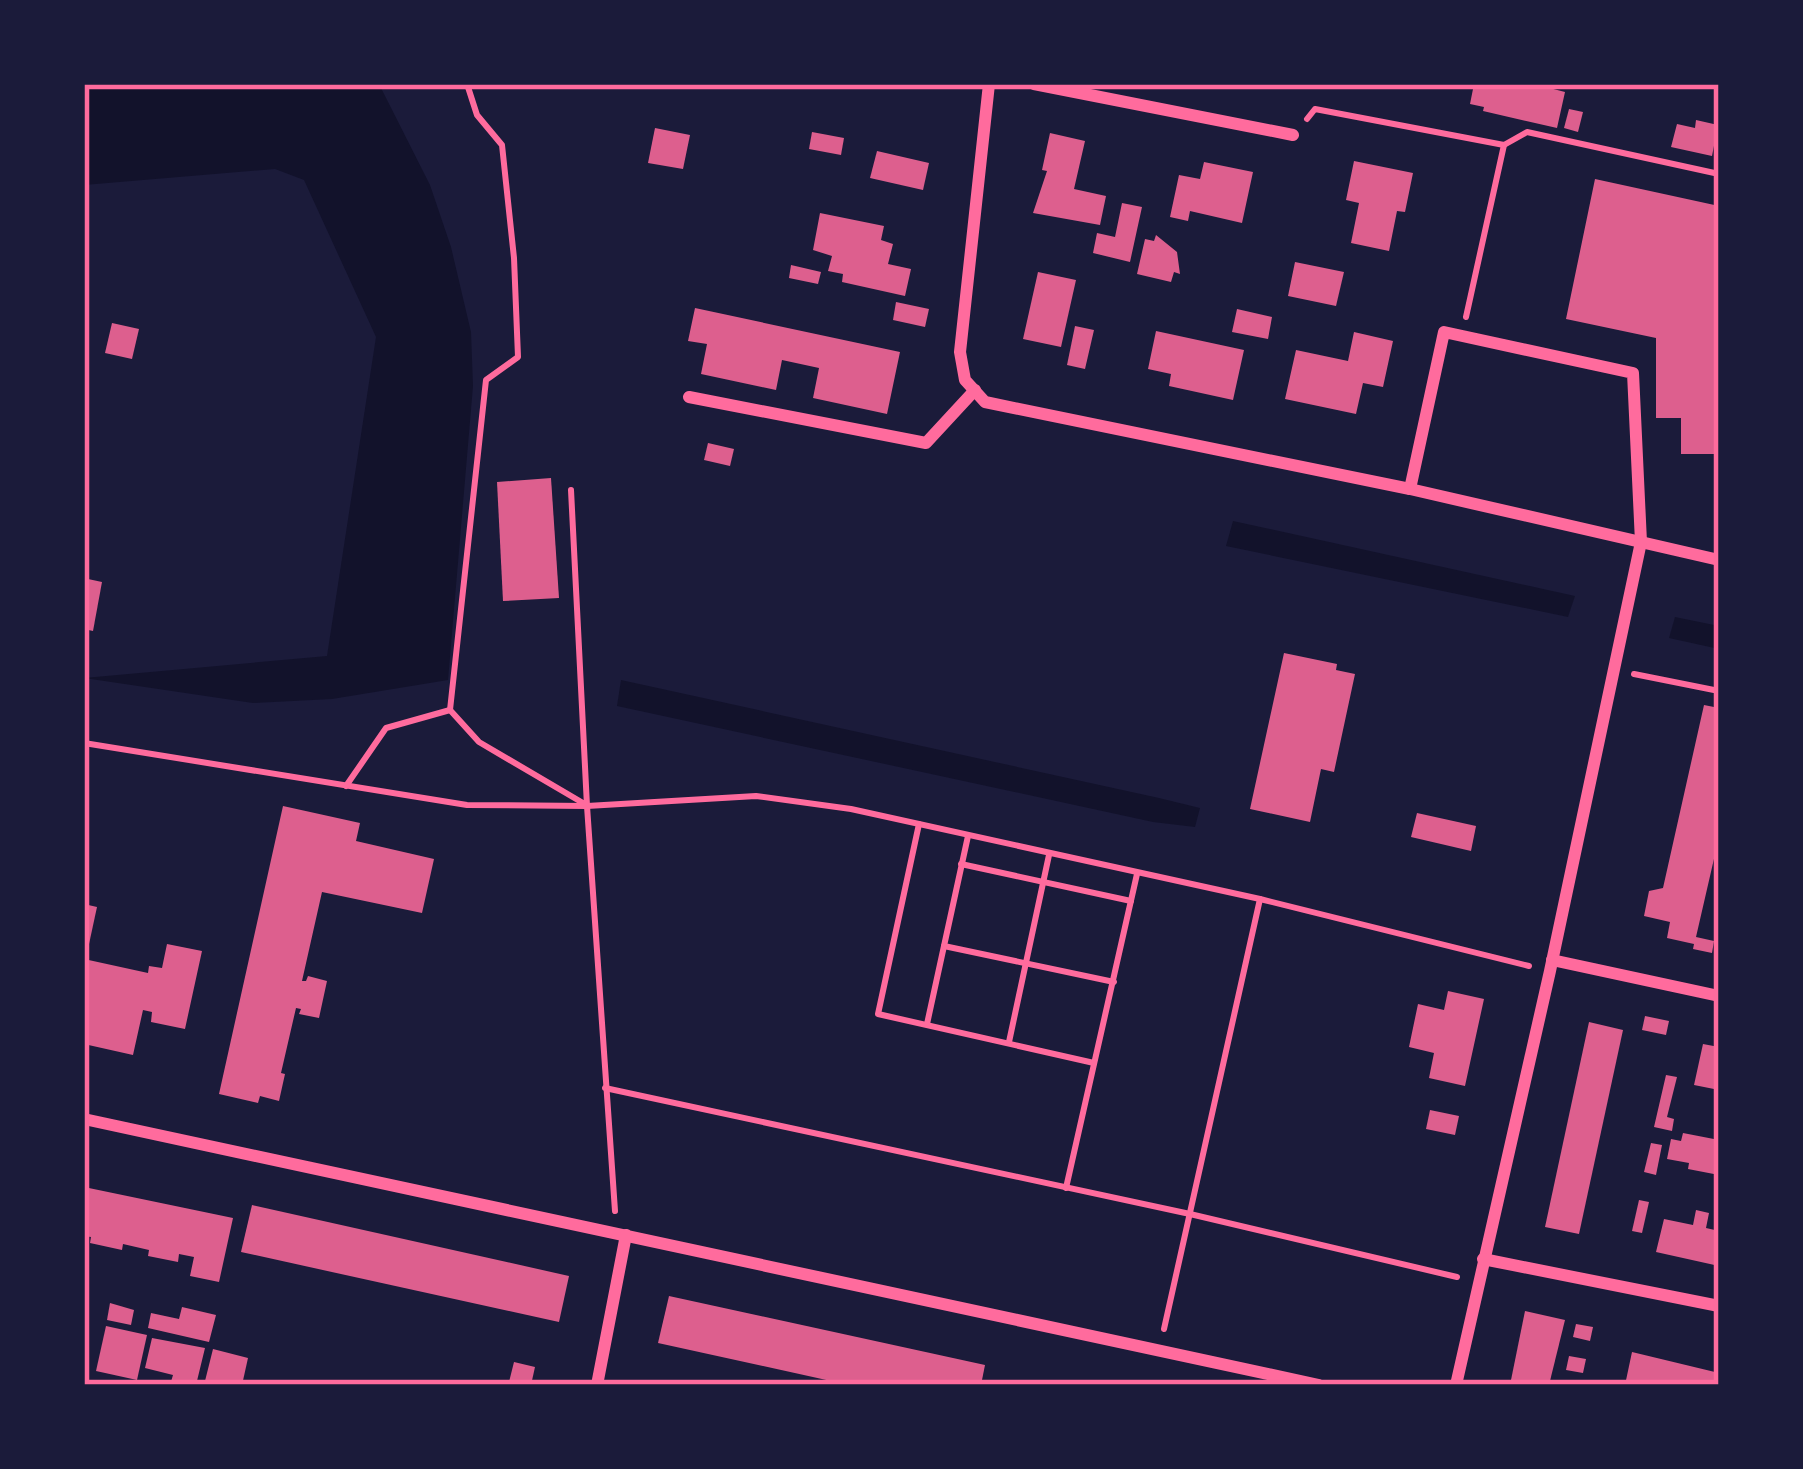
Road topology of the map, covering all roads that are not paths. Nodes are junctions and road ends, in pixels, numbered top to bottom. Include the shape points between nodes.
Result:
1 (989, 84) edge
2 (1034, 84) edge
3 (1293, 135) road end
4 (970, 385) junction
5 (689, 397) dead end
6 (1410, 489) junction
7 (1642, 542) junction
8 (1719, 560) edge
9 (1551, 966) junction
10 (1719, 996) edge
11 (84, 1119) edge
12 (626, 1235) junction
13 (1483, 1259) junction
14 (1719, 1306) edge
15 (597, 1385) edge
16 (1319, 1385) edge
17 (1456, 1385) edge

1 - 4 street via 960,352
2 - 3 street
4 - 5 street via 926,443
4 - 6 street via 985,402
6 - 7 street
6 - 7 street via 1444,332 1633,373
7 - 8 street
7 - 9 street
9 - 10 street
9 - 13 street
11 - 12 street
12 - 15 street
12 - 16 street
13 - 14 street
13 - 17 street

